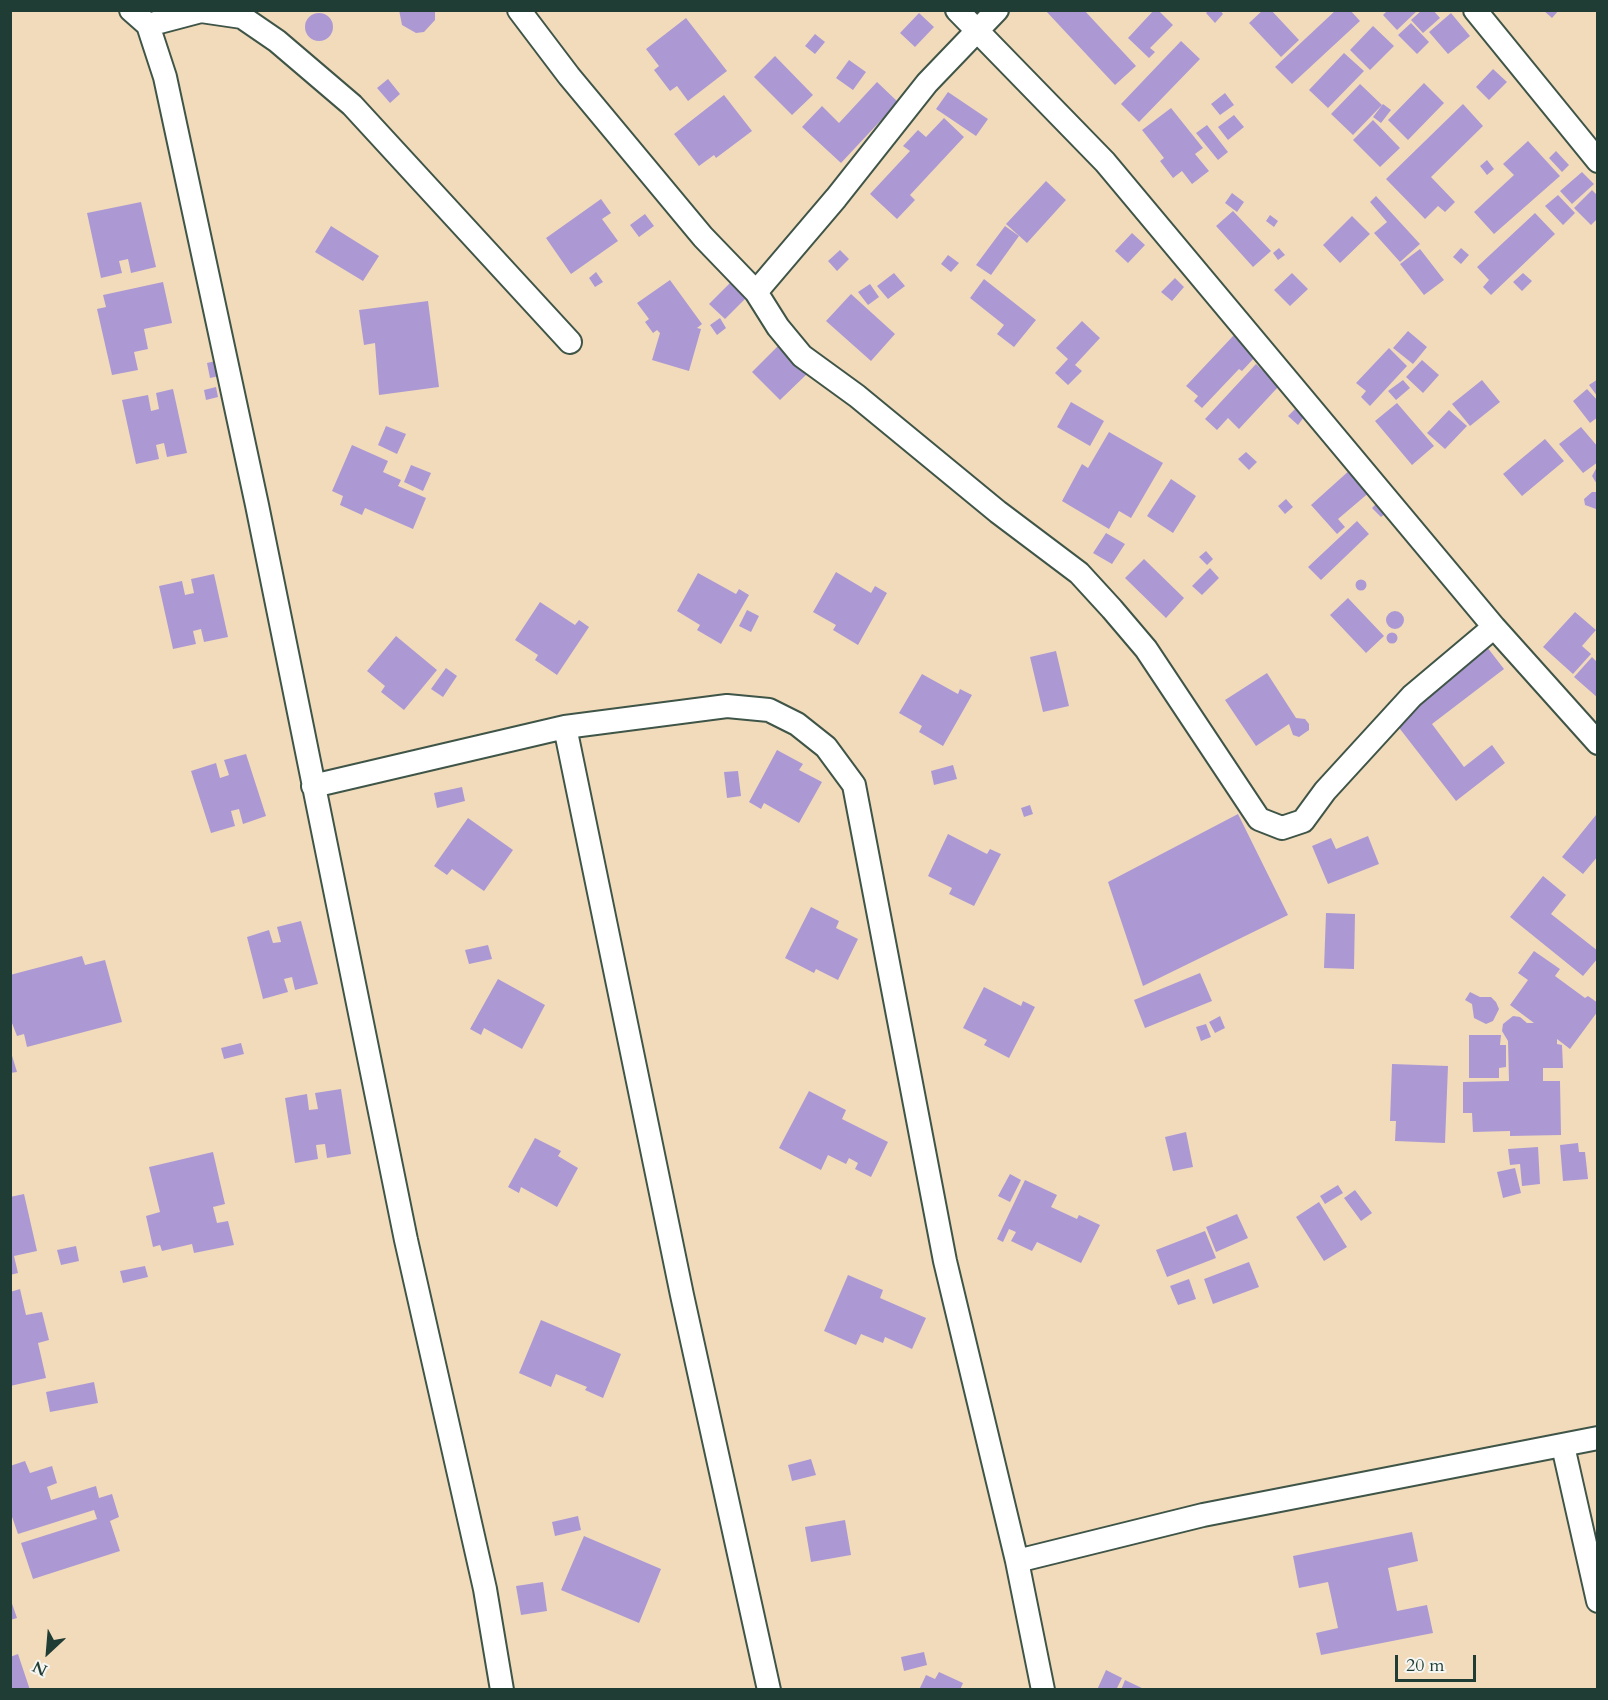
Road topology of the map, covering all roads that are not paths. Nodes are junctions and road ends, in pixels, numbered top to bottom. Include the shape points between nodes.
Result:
1 (130, 10) edge
2 (519, 10) edge
3 (957, 10) edge
4 (997, 10) edge
5 (1475, 10) edge
6 (201, 11) edge
7 (148, 25) junction
8 (977, 30) junction
9 (1598, 161) edge
10 (756, 292) junction
11 (570, 342) dead end
12 (1494, 627) junction
13 (565, 727) junction
14 (1598, 743) edge
15 (313, 786) junction
16 (1598, 1438) edge
17 (1563, 1446) junction
18 (1017, 1561) junction
19 (1598, 1601) edge
20 (502, 1689) edge
21 (769, 1689) edge
22 (1043, 1689) edge

1 - 7 street
2 - 10 street via 703,237
3 - 8 street
4 - 8 street
5 - 9 street
6 - 7 street
6 - 11 street via 242,17 277,41 352,105
7 - 15 street via 165,77
8 - 10 street via 927,83
8 - 12 street via 1105,162
10 - 12 street via 802,356 1079,573 1146,649 1259,819 1282,828 1303,821 1325,791 1412,696
12 - 14 street
13 - 15 street
13 - 18 street via 727,706 769,710 798,724 826,747 854,785 945,1261
13 - 21 street via 682,1295
15 - 20 street via 406,1240 485,1589
16 - 17 street
17 - 18 street via 1203,1515
17 - 19 street
18 - 22 street

